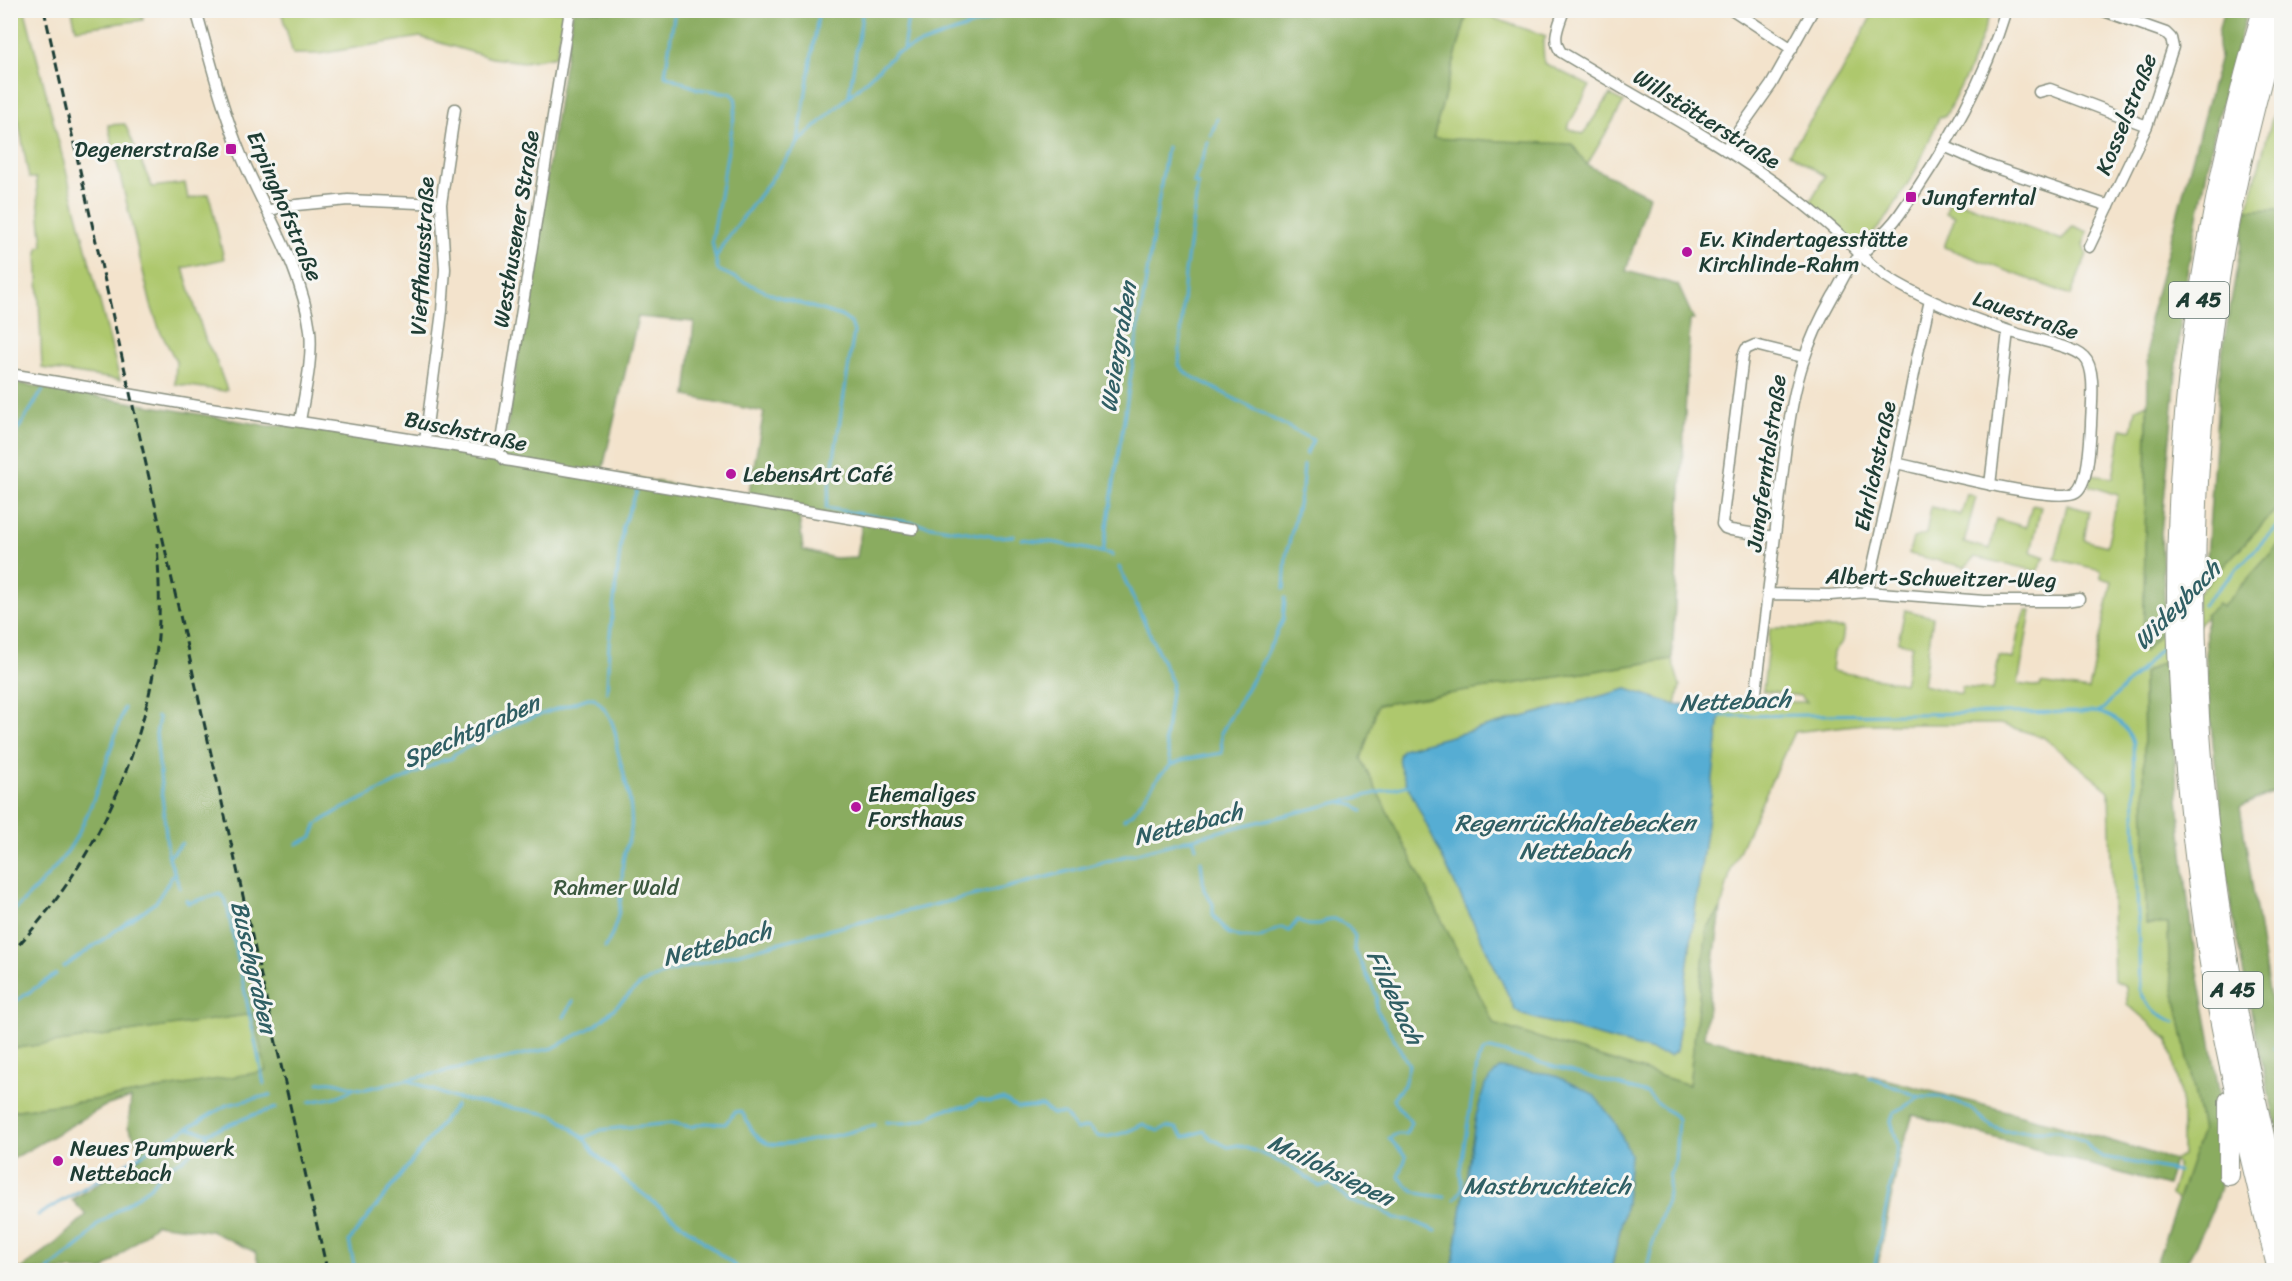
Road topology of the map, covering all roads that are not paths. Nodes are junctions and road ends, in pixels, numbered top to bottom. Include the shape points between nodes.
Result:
1 (196, 10) edge
2 (570, 10) edge
3 (1564, 10) edge
4 (1733, 10) edge
5 (1813, 10) edge
6 (2006, 10) edge
7 (2101, 10) edge
8 (2263, 10) edge
9 (2281, 10) edge
10 (1792, 49) junction
11 (2039, 92) dead end
12 (455, 109) dead end
13 (2147, 126) junction
14 (1944, 146) junction
15 (1725, 150) junction
16 (441, 204) junction
17 (2109, 206) junction
18 (267, 211) junction
19 (2089, 247) dead end
20 (1861, 256) junction
21 (1929, 300) junction
22 (2008, 331) junction
23 (1803, 357) junction
24 (10, 374) edge
25 (300, 421) junction
26 (425, 441) junction
27 (499, 453) junction
28 (1896, 463) junction
29 (1990, 485) junction
30 (913, 529) dead end
31 (1774, 537) junction
32 (1867, 592) junction
33 (1767, 594) junction
34 (2079, 599) dead end
35 (1756, 692) dead end
36 (2226, 1048) junction
37 (2254, 1095) junction
38 (2282, 1151) edge
39 (2229, 1176) dead end
40 (2282, 1212) edge
41 (10, 1263) edge
42 (15, 1270) edge
43 (2278, 1270) edge

1 - 18 street, Erpinghofstraße via 231,128
2 - 27 street, Westhusener Straße
3 - 15 street, Willstätterstraße via 1555,34 1561,52
4 - 10 street
5 - 10 street
6 - 14 street, Jungferntalstraße via 1983,70
7 - 13 street, Kosselstraße via 2160,30 2171,38 2173,47
8 - 36 highway, A 45 via 2214,208 2182,449 2177,595 2185,767
9 - 37 highway, A 45 via 2250,122 2222,259 2200,448 2194,574 2201,747 2211,846 2229,968
10 - 15 street
11 - 13 street via 2050,88
12 - 16 street, Vieffhausstraße
13 - 17 street, Kosselstraße
14 - 17 street, Kosselstraße via 1987,165
14 - 20 street, Jungferntalstraße via 1899,216
15 - 20 street, Willstätterstraße via 1775,183
16 - 18 street via 341,200
16 - 26 street, Vieffhausstraße via 444,287
17 - 19 street, Kosselstraße
18 - 25 street, Erpinghofstraße via 303,298 309,326 310,361
20 - 21 street, Lauestraße via 1875,270
20 - 23 street, Jungferntalstraße via 1829,304
21 - 22 street, Lauestraße
21 - 28 street, Ehrlichstraße
22 - 29 street
22 - 29 street, Lauestraße via 2069,349 2087,360 2092,382 2088,459 2083,483 2068,496
23 - 31 street, Jungferntalstraße via 1792,399
23 - 31 street via 1755,345 1746,348 1743,356 1722,524 1731,530
24 - 25 street, Buschstraße
25 - 26 street, Buschstraße
26 - 27 street, Buschstraße
27 - 30 street, Buschstraße via 505,460
28 - 29 street, Lauestraße
28 - 32 street, Ehrlichstraße
31 - 33 street, Jungferntalstraße
32 - 33 street, Albert-Schweitzer-Weg
32 - 34 street, Albert-Schweitzer-Weg via 1981,601
33 - 35 street, Jungferntalstraße
36 - 39 highway
36 - 43 highway, A 45
37 - 38 highway
37 - 40 highway, A 45
41 - 42 street

